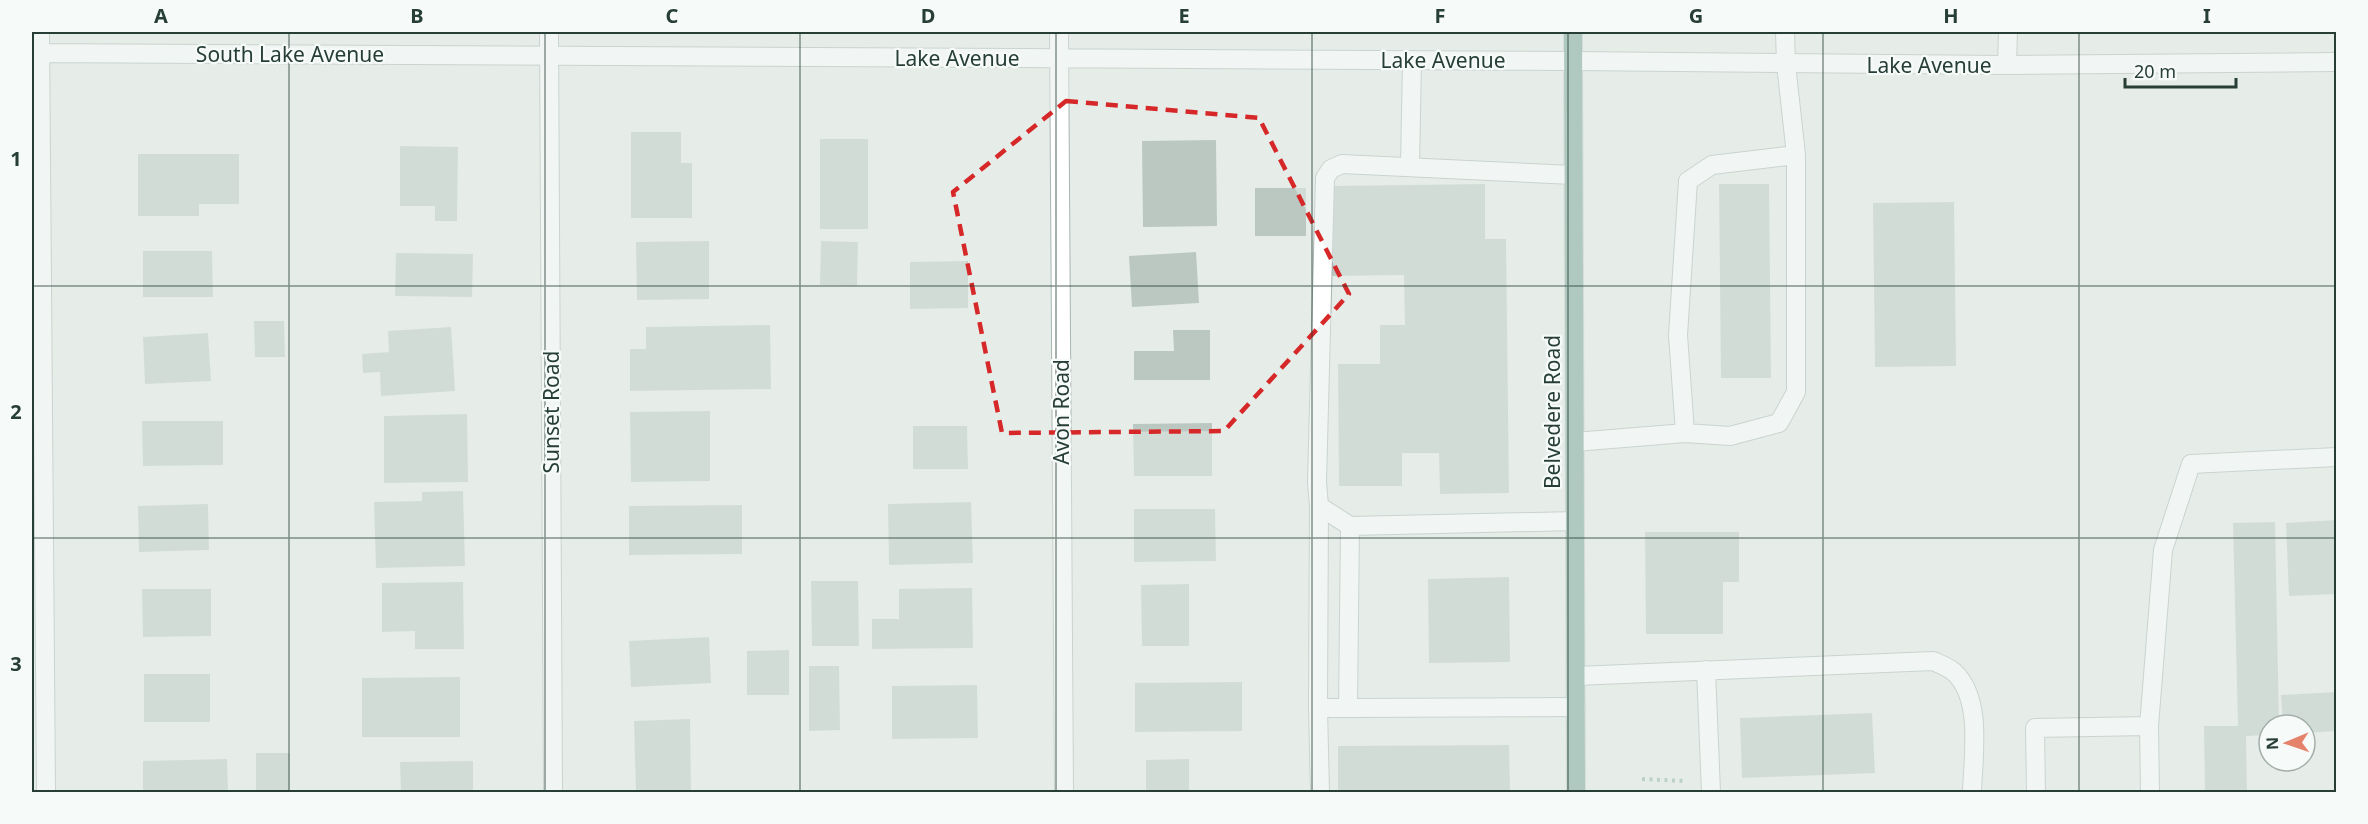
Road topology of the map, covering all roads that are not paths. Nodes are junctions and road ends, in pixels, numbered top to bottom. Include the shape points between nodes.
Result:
1 (40, 32) edge
2 (549, 32) edge
3 (1059, 32) edge
4 (1573, 32) edge
5 (1785, 32) edge
6 (2008, 32) edge
7 (36, 53) edge
8 (549, 55) junction
9 (1059, 58) junction
10 (1412, 60) junction
11 (1573, 61) junction
12 (2337, 62) edge
13 (1786, 64) junction
14 (2007, 65) junction
15 (1796, 155) junction
16 (1410, 167) junction
17 (1574, 175) junction
18 (1684, 433) junction
19 (1575, 442) junction
20 (2337, 457) edge
21 (1319, 506) junction
22 (1575, 521) junction
23 (1350, 526) junction
24 (38, 562) edge
25 (1706, 670) junction
26 (1576, 676) junction
27 (1576, 707) junction
28 (1318, 708) junction
29 (1348, 708) junction
30 (2149, 726) junction
31 (46, 792) edge
32 (553, 792) edge
33 (1064, 792) edge
34 (1320, 792) edge
35 (1576, 792) edge
36 (1711, 792) edge
37 (1972, 792) edge
38 (2036, 792) edge
39 (2150, 792) edge

1 - 7 street
2 - 8 street, Sunset Road
3 - 9 street, Avon Road
4 - 11 main road, Belvedere Road
5 - 13 street
6 - 14 street
7 - 8 street, South Lake Avenue
7 - 24 street
8 - 9 street, Lake Avenue
8 - 32 street, Sunset Road
9 - 10 street, Lake Avenue
9 - 33 street, Avon Road
10 - 11 street, Lake Avenue
10 - 16 street
11 - 13 street, Lake Avenue
11 - 17 main road, Belvedere Road
12 - 14 street, Lake Avenue
13 - 14 street, Lake Avenue
13 - 15 street
15 - 18 street via 1712,165 1688,181 1678,335
15 - 18 street via 1796,392 1779,423 1730,436
16 - 17 street
16 - 21 street via 1342,164 1331,169 1325,178
17 - 19 main road, Belvedere Road
18 - 19 street
19 - 22 main road, Belvedere Road
20 - 30 street via 2191,464 2163,550
21 - 23 street
21 - 28 street
22 - 23 street
22 - 26 main road, Belvedere Road
23 - 29 street
24 - 31 street
25 - 26 street
25 - 36 street
25 - 37 street via 1933,662 1952,670 1968,694 1973,718
26 - 27 main road, Belvedere Road
27 - 29 street
27 - 35 main road, Belvedere Road
28 - 29 street
28 - 34 street
30 - 38 street via 2035,728
30 - 39 street

